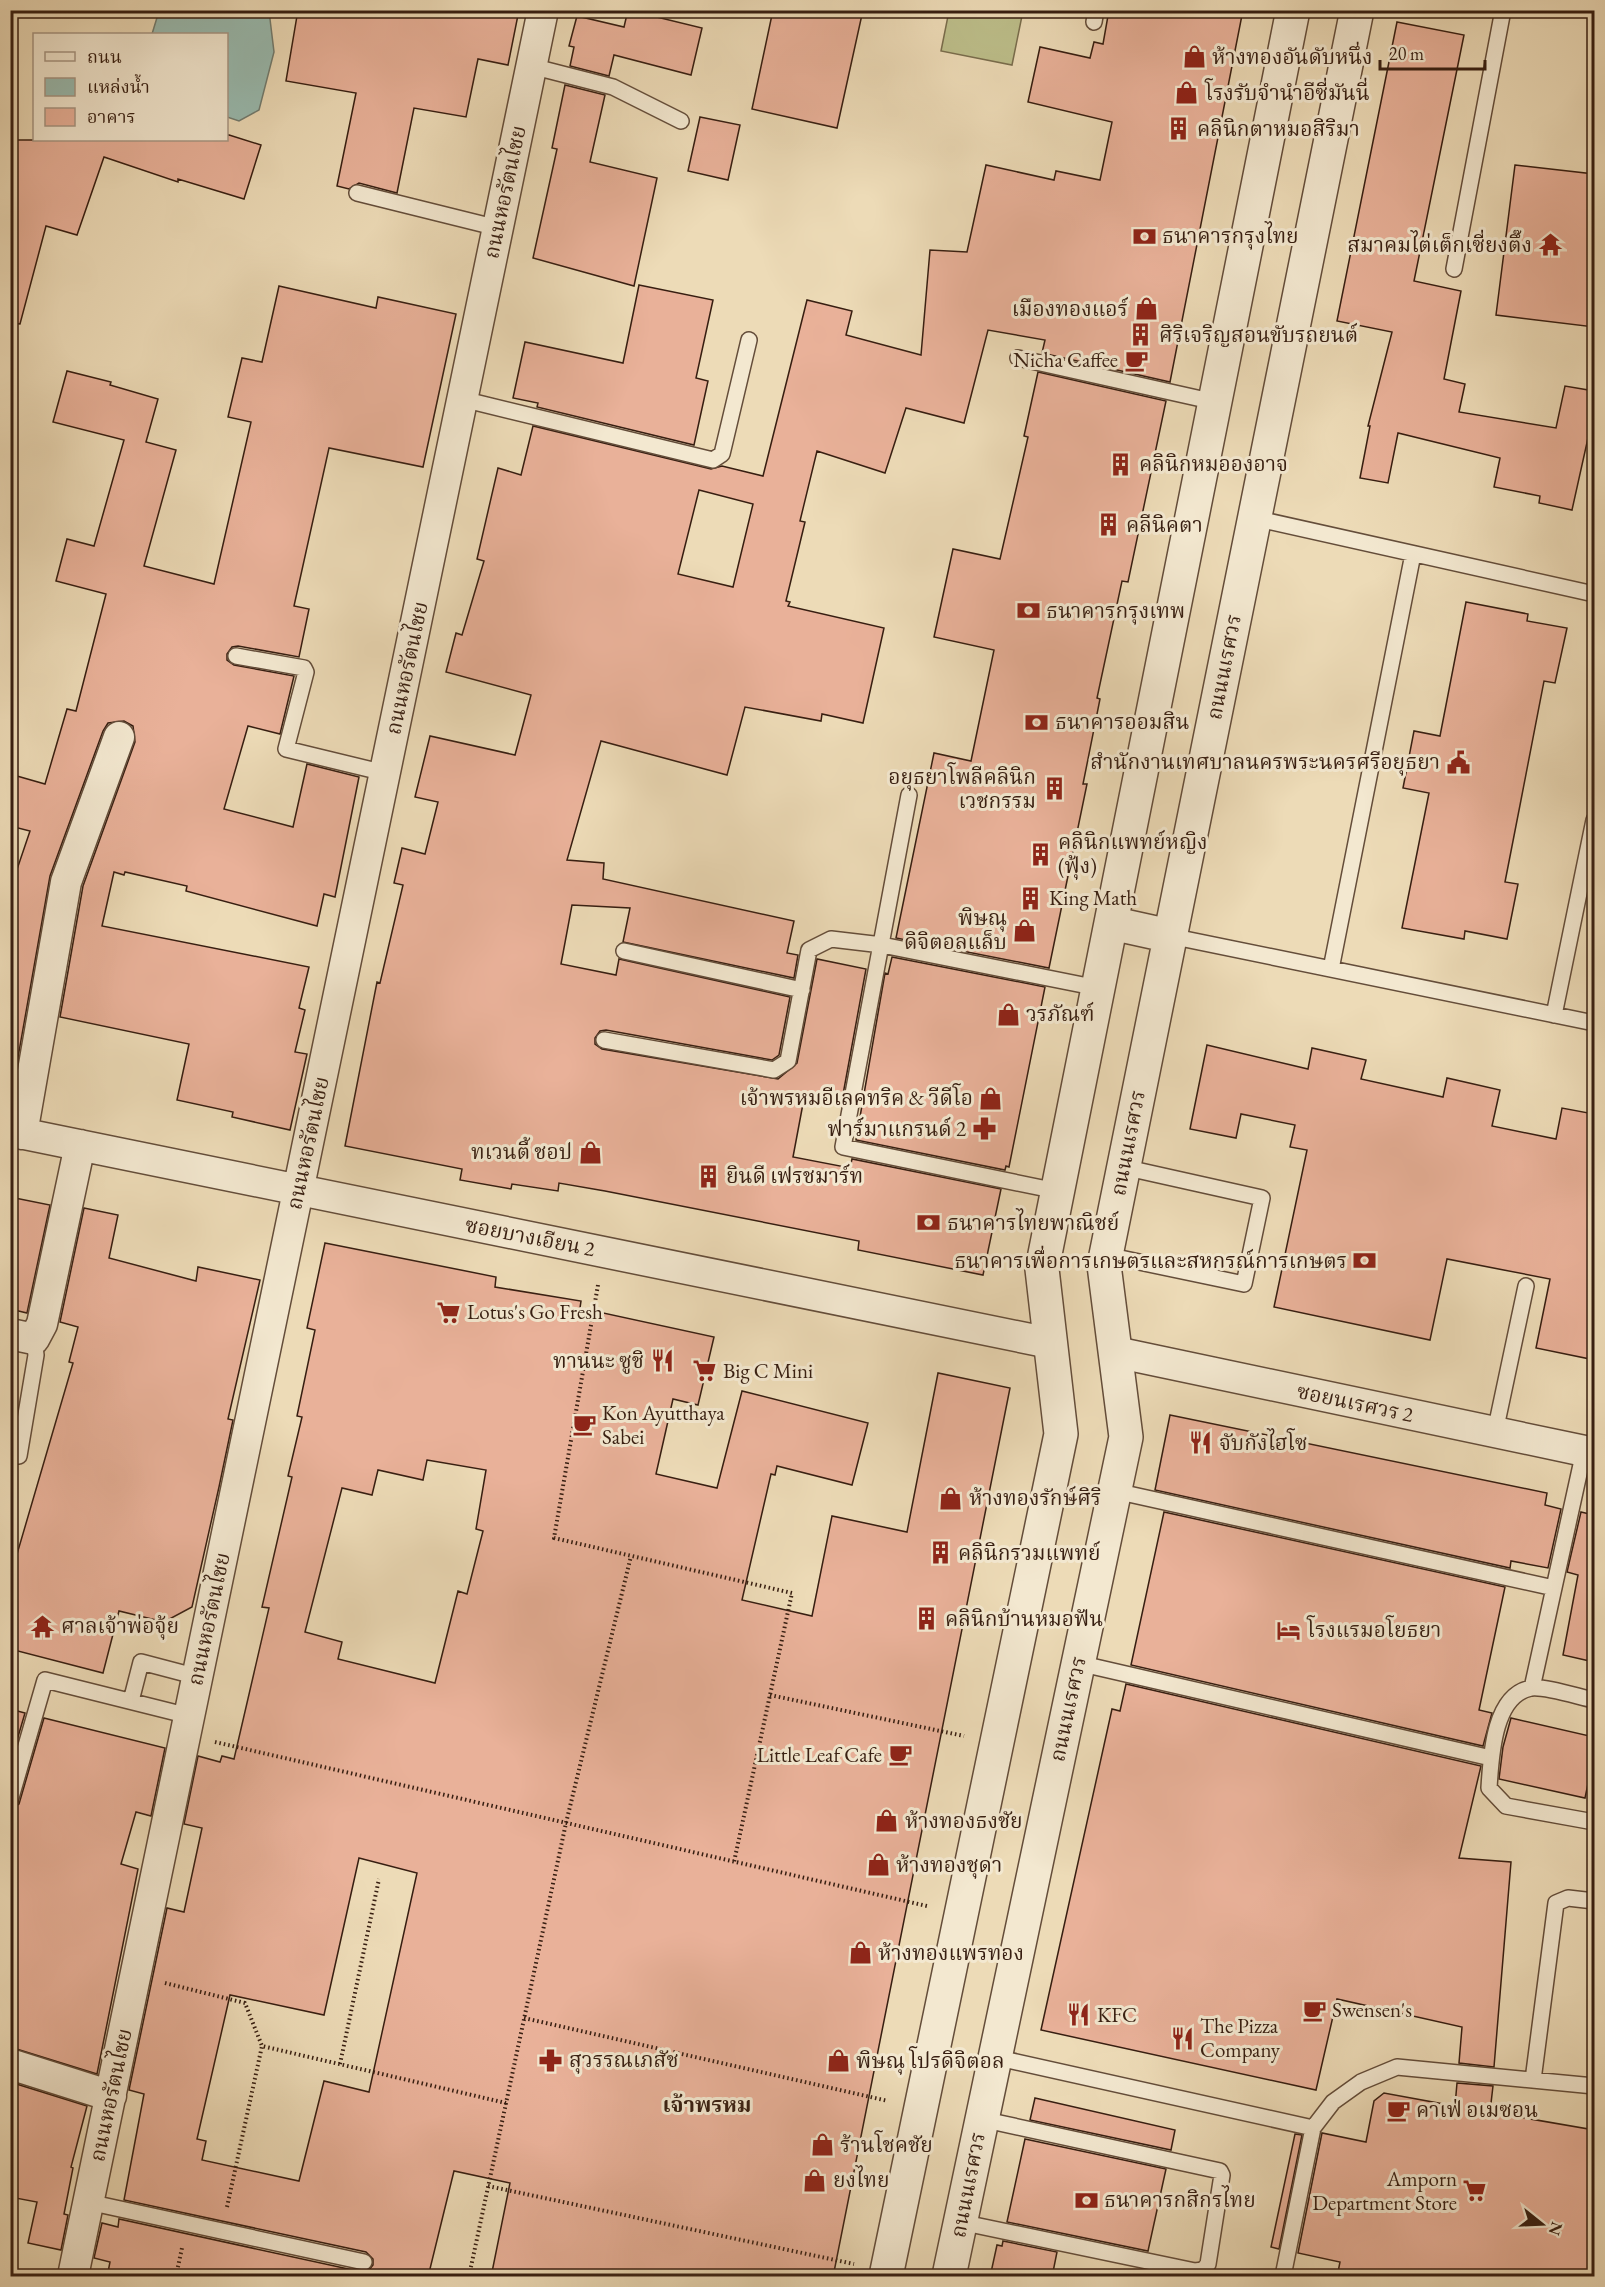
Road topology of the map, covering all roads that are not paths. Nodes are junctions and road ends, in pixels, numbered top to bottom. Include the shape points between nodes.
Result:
1 (543, 10) edge
2 (1293, 10) edge
3 (1357, 10) edge
4 (1503, 10) edge
5 (531, 66) junction
6 (681, 121) dead end
7 (357, 193) dead end
8 (498, 228) junction
9 (1454, 269) dead end
10 (749, 340) dead end
11 (1018, 358) dead end
12 (462, 399) junction
13 (1215, 402) junction
14 (1254, 518) junction
15 (1413, 554) junction
16 (1594, 594) edge
17 (236, 656) dead end
18 (119, 737) dead end
19 (385, 773) junction
20 (909, 795) dead end
21 (1594, 820) edge
22 (1111, 923) junction
23 (1170, 936) junction
24 (882, 945) junction
25 (624, 951) dead end
26 (1331, 969) junction
27 (1098, 988) junction
28 (802, 990) junction
29 (1554, 1015) junction
30 (1594, 1023) edge
31 (604, 1040) dead end
32 (16, 1133) edge
33 (80, 1145) junction
34 (1123, 1167) junction
35 (298, 1190) junction
36 (1057, 1191) junction
37 (1106, 1255) junction
38 (1526, 1286) dead end
39 (22, 1337) edge
40 (1050, 1343) junction
41 (1115, 1352) junction
42 (1495, 1432) junction
43 (1589, 1452) edge
44 (19, 1456) dead end
45 (1115, 1491) junction
46 (1554, 1588) junction
47 (1078, 1663) junction
48 (198, 1677) junction
49 (1532, 1688) junction
50 (1594, 1700) edge
51 (131, 1701) junction
52 (187, 1726) junction
53 (1491, 1758) junction
54 (10, 1801) edge
55 (1594, 1822) edge
56 (1594, 1901) edge
57 (994, 2057) junction
58 (10, 2064) edge
59 (1533, 2080) junction
60 (1594, 2086) edge
61 (111, 2096) junction
62 (981, 2119) junction
63 (1313, 2128) junction
64 (88, 2202) junction
65 (960, 2222) junction
66 (364, 2262) dead end
67 (887, 2274) edge
68 (73, 2277) edge
69 (949, 2277) edge
70 (1283, 2277) edge

1 - 5 street, ถนนหอรัตนไชย
2 - 13 street
3 - 14 street, ถนนนเรศวร
4 - 9 lane
5 - 6 lane via 613,87
5 - 8 street, ถนนหอรัตนไชย
7 - 8 lane
8 - 12 street, ถนนหอรัตนไชย
10 - 12 lane via 722,454 713,460
11 - 13 lane
12 - 19 street, ถนนหอรัตนไชย
13 - 22 street
14 - 15 lane
14 - 23 street, ถนนนเรศวร
15 - 16 lane
15 - 26 lane
17 - 19 lane via 304,668 286,749
18 - 32 street via 66,882
19 - 35 street, ถนนหอรัตนไชย
20 - 24 lane
21 - 29 lane
22 - 23 street
22 - 27 street
23 - 26 lane
23 - 34 street, ถนนนเรศวร
24 - 27 lane
24 - 28 lane via 831,939 809,950
24 - 36 lane via 843,1147
25 - 28 lane
26 - 29 lane
27 - 36 street
28 - 31 lane via 788,1060 774,1070
29 - 30 lane
32 - 33 street, ซอยบางเอียน 2
33 - 35 street, ซอยบางเอียน 2
33 - 39 street via 42,1324
34 - 37 street, ถนนนเรศวร
34 - 37 lane via 1262,1198 1260,1209 1244,1284
35 - 40 street, ซอยบางเอียน 2
35 - 48 street, ถนนหอรัตนไชย
36 - 40 street via 1042,1269
37 - 41 street, ถนนนเรศวร
38 - 42 lane
39 - 44 lane via 36,1355
40 - 67 street via 1061,1434
41 - 42 street, ซอยนเรศวร 2
41 - 45 street, ถนนนเรศวร via 1126,1437
42 - 43 street, ซอยนเรศวร 2
43 - 46 lane
45 - 46 lane
45 - 47 street, ถนนนเรศวร
46 - 49 lane
47 - 53 lane
47 - 57 street, ถนนนเรศวร
48 - 51 lane via 141,1662
48 - 52 street, ถนนหอรัตนไชย
49 - 50 lane
49 - 53 lane via 1514,1695 1503,1709
51 - 52 lane
51 - 54 lane via 45,1680
52 - 61 street, ถนนหอรัตนไชย
53 - 55 lane via 1490,1788 1506,1806
56 - 59 lane via 1569,1898 1556,1903
57 - 62 street, ถนนนเรศวร
57 - 63 lane
58 - 61 street
59 - 60 lane
59 - 63 lane via 1397,2067 1361,2082 1333,2102
61 - 64 street, ถนนหอรัตนไชย
62 - 65 street, ถนนนเรศวร
62 - 65 lane via 1220,2171 1208,2264 1195,2271
63 - 70 lane
64 - 66 lane
64 - 68 street, ถนนหอรัตนไชย
65 - 69 street, ถนนนเรศวร

